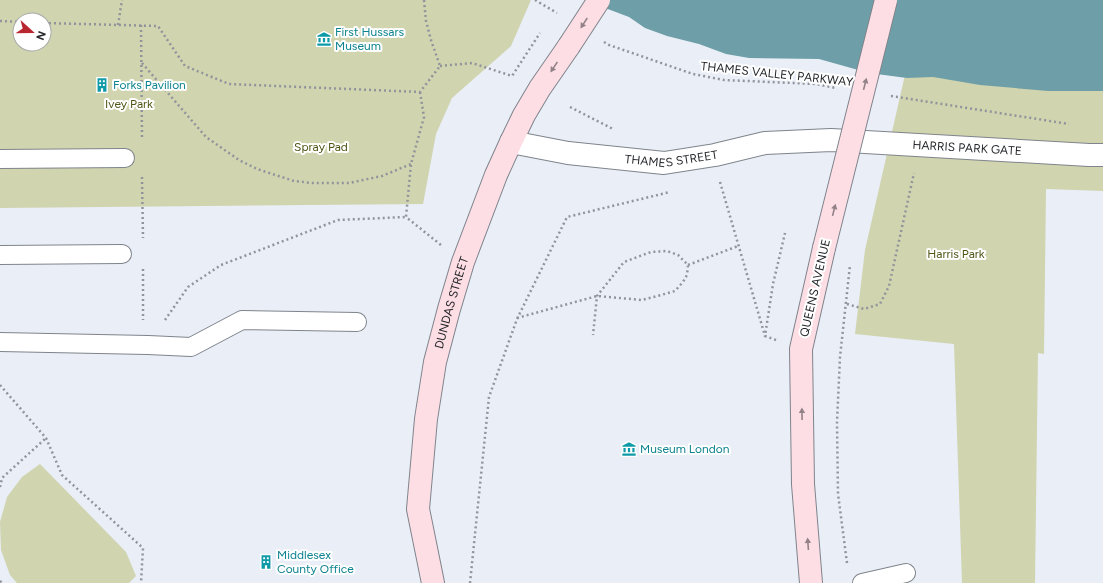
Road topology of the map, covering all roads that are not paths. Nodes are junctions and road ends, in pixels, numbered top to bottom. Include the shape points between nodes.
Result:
1 (599, 0) edge
2 (886, 0) edge
3 (831, 140) joint
4 (511, 142) junction
5 (1103, 155) edge
6 (125, 158) dead end
7 (0, 159) edge
8 (122, 254) dead end
9 (0, 255) edge
10 (357, 322) dead end
11 (0, 342) edge
12 (906, 573) dead end
13 (433, 583) edge
14 (811, 583) edge
15 (862, 583) edge

1 -> 4 main road, DUNDAS STREET, bridge via 540,88
14 -> 2 main road, QUEENS AVENUE, bridge via 803,484 801,349
3 - 4 street, THAMES STREET via 765,143 715,155 664,163 568,153
3 - 5 street, HARRIS PARK GATE
4 - 13 main road, DUNDAS STREET via 464,262 435,362 426,419 418,509
6 - 7 lane
8 - 9 lane
10 - 11 lane via 242,320 191,347
12 - 15 lane

